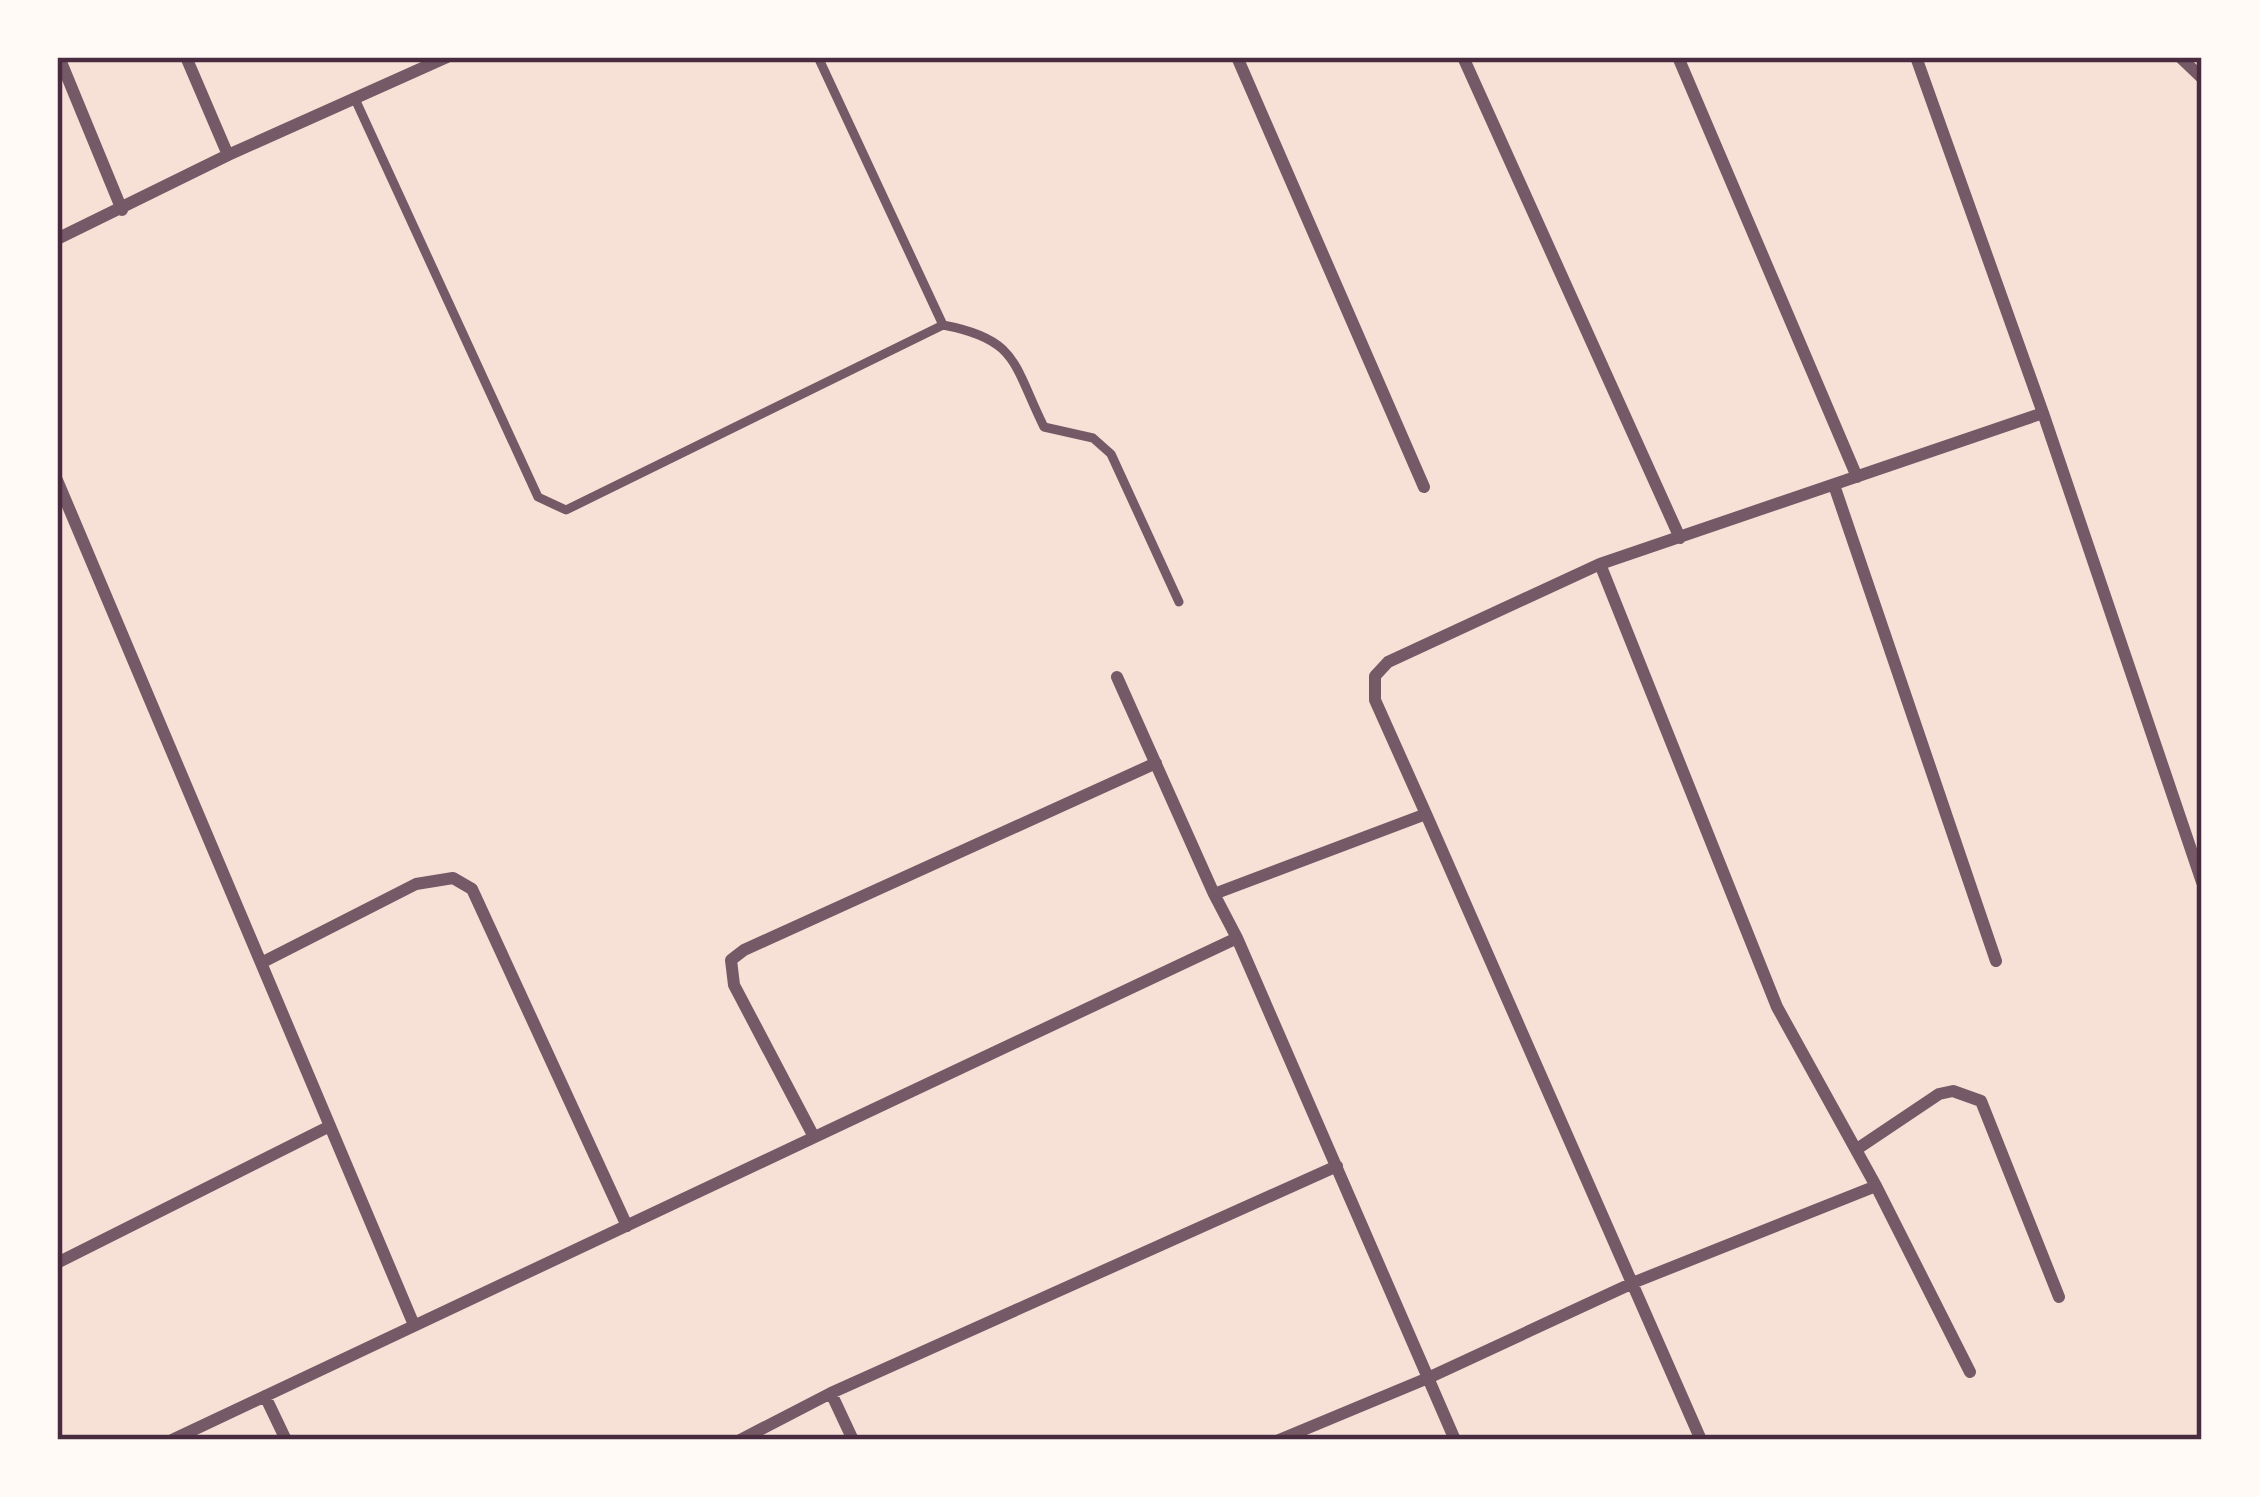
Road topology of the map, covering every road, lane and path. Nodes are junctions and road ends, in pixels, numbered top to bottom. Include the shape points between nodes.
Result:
1 (58, 57) edge
2 (186, 57) edge
3 (448, 57) edge
4 (818, 57) edge
5 (1237, 57) edge
6 (1463, 57) edge
7 (1678, 57) edge
8 (1916, 57) edge
9 (2180, 57) edge
10 (2202, 78) edge
11 (355, 99) junction
12 (228, 155) junction
13 (122, 210) junction
14 (57, 239) edge
15 (943, 325) junction
16 (2043, 413) junction
17 (1857, 477) junction
18 (57, 480) edge
19 (1834, 485) junction
20 (1424, 487) dead end
21 (1680, 538) junction
22 (1600, 564) junction
23 (1179, 602) dead end
24 (1117, 677) dead end
25 (1156, 763) junction
26 (1426, 814) junction
27 (2202, 882) edge
28 (1214, 894) junction
29 (1237, 938) junction
30 (1996, 961) dead end
31 (261, 963) junction
32 (330, 1126) junction
33 (814, 1137) junction
34 (1857, 1149) junction
35 (1336, 1166) junction
36 (1876, 1186) junction
37 (627, 1226) junction
38 (57, 1263) edge
39 (1635, 1282) junction
40 (2059, 1297) dead end
41 (414, 1325) junction
42 (1970, 1372) dead end
43 (1428, 1378) junction
44 (831, 1393) junction
45 (266, 1396) junction
46 (172, 1440) edge
47 (286, 1440) edge
48 (740, 1440) edge
49 (853, 1440) edge
50 (1279, 1440) edge
51 (1455, 1440) edge
52 (1701, 1440) edge

1 - 13 street
2 - 12 street
3 - 11 street
4 - 15 lane
5 - 20 street
6 - 21 street
7 - 17 street
8 - 16 street
9 - 10 street
11 - 12 street
11 - 15 lane via 538,497 566,511
12 - 13 street
13 - 14 street
15 - 23 lane via 1004,346 1044,427 1094,438 1111,454
16 - 17 street
16 - 27 street
17 - 19 street
18 - 31 street
19 - 21 street
19 - 30 street
21 - 22 street
22 - 26 street via 1388,662 1375,676 1375,700
22 - 34 street via 1778,1007
24 - 25 street
25 - 28 street
25 - 33 street via 731,960 734,985
26 - 28 street
26 - 39 street
28 - 29 street
29 - 33 street
29 - 35 street
31 - 32 street
31 - 37 street via 416,884 453,878 472,890
32 - 38 street
32 - 41 street
33 - 37 street
34 - 36 street
34 - 40 street via 1939,1094 1981,1101
35 - 43 street
35 - 44 street
36 - 39 street
36 - 42 street
37 - 41 street
39 - 43 street
39 - 52 street
41 - 45 street
43 - 50 street
43 - 51 street
44 - 48 street
44 - 49 street
45 - 46 street
45 - 47 street

